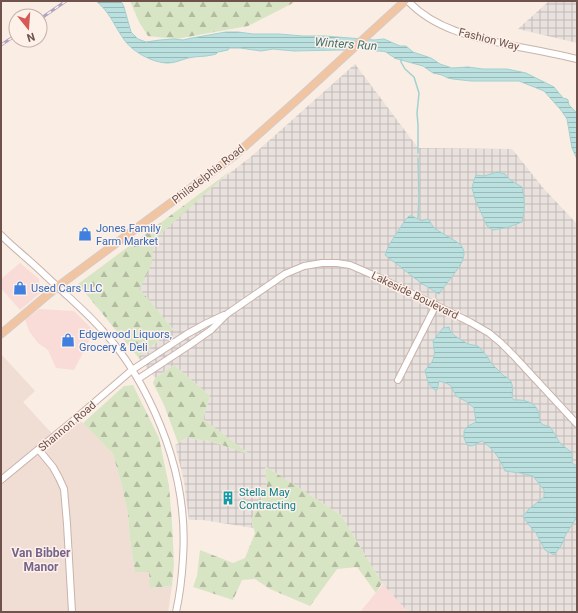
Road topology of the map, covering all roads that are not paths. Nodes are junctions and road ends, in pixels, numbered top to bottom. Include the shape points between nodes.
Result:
1 (405, 1) edge
2 (408, 1) edge
3 (577, 59) edge
4 (1, 235) edge
5 (57, 287) junction
6 (436, 305) junction
7 (227, 314) junction
8 (1, 334) edge
9 (132, 370) junction
10 (138, 379) junction
11 (398, 380) dead end
12 (577, 424) edge
13 (38, 450) junction
14 (1, 480) edge
15 (72, 612) edge
16 (176, 612) edge

1 - 5 main road, Philadelphia Road via 234,156
2 - 3 street, Fashion Way via 434,21 462,33
4 - 5 street
5 - 8 main road, Philadelphia Road
5 - 9 street via 103,330
6 - 7 street, Lakeside Boulevard via 360,269 344,264 326,263 304,266 290,272
6 - 11 street
6 - 12 street, Lakeside Boulevard via 479,326 501,343
7 - 9 street, Lakeside Boulevard via 187,334
7 - 10 street, Lakeside Boulevard via 192,344
9 - 10 street
9 - 13 street, Shannon Road
10 - 16 street via 161,424 179,488 184,557
13 - 14 street, Shannon Road
13 - 15 street via 53,467 64,489

